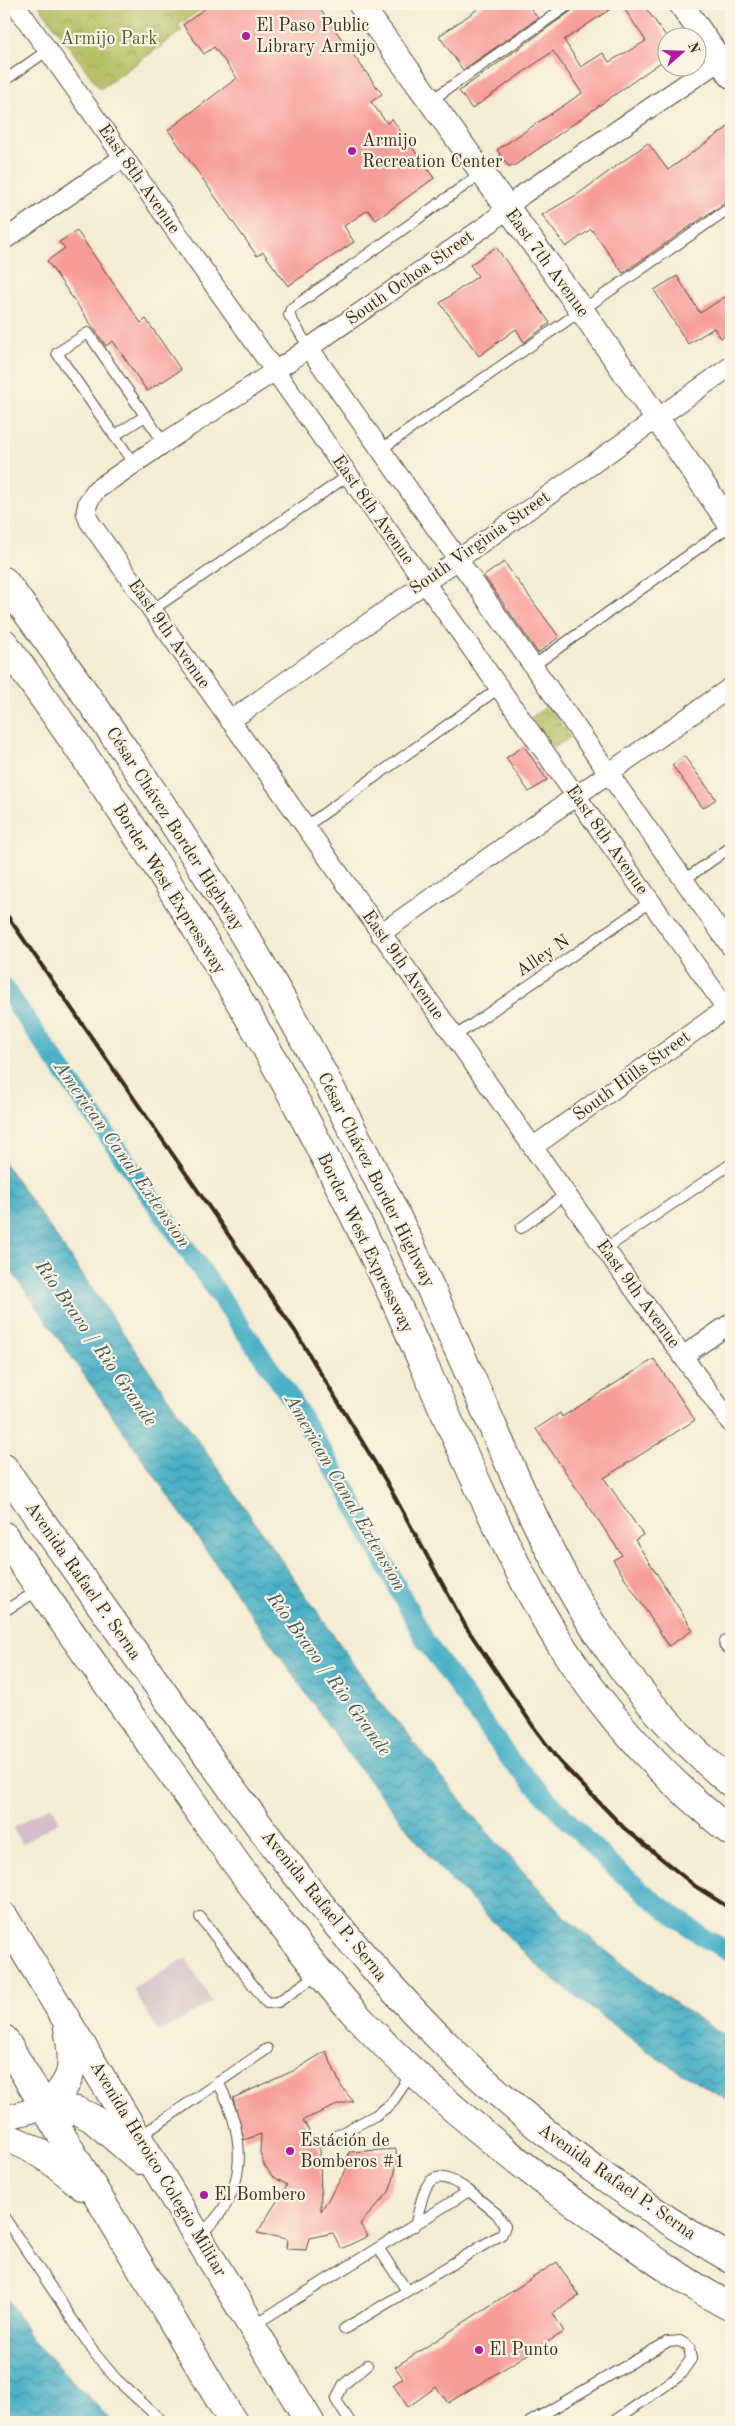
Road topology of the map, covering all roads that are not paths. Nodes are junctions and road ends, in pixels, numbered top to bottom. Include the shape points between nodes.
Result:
1 (15, 4) edge
2 (360, 4) edge
3 (570, 4) edge
4 (680, 4) edge
5 (48, 50) junction
6 (728, 63) edge
7 (4, 81) edge
8 (430, 101) junction
9 (124, 157) junction
10 (482, 173) junction
11 (507, 208) junction
12 (731, 208) edge
13 (4, 240) edge
14 (583, 312) junction
15 (309, 348) junction
16 (731, 366) edge
17 (274, 372) junction
18 (145, 416) junction
19 (656, 417) junction
20 (114, 436) junction
21 (164, 443) junction
22 (380, 450) junction
23 (134, 464) junction
24 (349, 475) junction
25 (88, 502) joint
26 (731, 525) edge
27 (458, 559) junction
28 (4, 581) edge
29 (424, 582) junction
30 (152, 610) junction
31 (4, 643) edge
32 (533, 666) junction
33 (731, 687) edge
34 (499, 688) junction
35 (230, 720) junction
36 (609, 773) junction
37 (575, 796) junction
38 (305, 827) junction
39 (731, 847) edge
40 (684, 880) junction
41 (650, 902) junction
42 (380, 934) junction
43 (731, 947) edge
44 (729, 1009) edge
45 (454, 1037) junction
46 (533, 1147) junction
47 (731, 1164) edge
48 (566, 1194) junction
49 (521, 1228) dead end
50 (605, 1249) junction
51 (731, 1323) edge
52 (683, 1356) junction
53 (731, 1423) edge
54 (4, 1468) edge
55 (4, 1536) edge
56 (40, 1590) junction
57 (4, 1611) edge
58 (731, 1783) edge
59 (731, 1832) edge
60 (4, 1917) edge
61 (200, 1917) dead end
62 (321, 1972) junction
63 (67, 2021) junction
64 (4, 2039) edge
65 (267, 2049) dead end
66 (413, 2072) junction
67 (218, 2082) junction
68 (46, 2107) junction
69 (4, 2118) edge
70 (336, 2136) dead end
71 (4, 2137) edge
72 (138, 2138) junction
73 (164, 2181) junction
74 (470, 2191) junction
75 (101, 2203) junction
76 (4, 2217) edge
77 (415, 2226) junction
78 (199, 2235) junction
79 (379, 2249) junction
80 (731, 2259) edge
81 (407, 2291) junction
82 (731, 2306) edge
83 (253, 2326) junction
84 (344, 2328) dead end
85 (367, 2365) dead end
86 (163, 2422) edge
87 (233, 2422) edge
88 (310, 2422) edge
89 (350, 2422) edge
90 (530, 2422) edge
91 (613, 2422) edge

1 - 5 street, East 8th Avenue
2 - 8 street, East 7th Avenue
3 - 8 lane
4 - 6 street
5 - 7 lane
5 - 9 street, East 8th Avenue
6 - 11 street, South Ochoa Street via 522,195
8 - 10 street, East 7th Avenue
9 - 13 street
9 - 17 street, East 8th Avenue
10 - 11 street, East 7th Avenue
10 - 15 lane via 291,309 289,316
11 - 14 street, East 7th Avenue
11 - 15 street, South Ochoa Street
12 - 14 lane
14 - 19 street, East 7th Avenue
14 - 22 lane
15 - 17 street, South Ochoa Street
15 - 22 street
16 - 19 street, South Virginia Street
17 - 21 street, South Ochoa Street
17 - 24 street, East 8th Avenue
18 - 20 lane
18 - 20 lane via 88,333 58,353
18 - 21 lane
19 - 26 street, East 7th Avenue
19 - 27 street, South Virginia Street
20 - 23 lane
21 - 23 street, South Ochoa Street
22 - 27 street
23 - 25 street, South Ochoa Street via 96,490
24 - 29 street, East 8th Avenue
24 - 30 lane
25 - 30 street, East 9th Avenue via 86,512 89,521
26 - 32 lane
27 - 29 street, South Virginia Street
27 - 32 street
28 - 58 main road, César Chávez Border Highway via 171,819 230,911 302,1034 390,1202 518,1484 560,1568 603,1641 651,1703
29 - 34 street, East 8th Avenue
29 - 35 street, South Virginia Street
30 - 35 street, East 9th Avenue
31 - 59 main road, Border West Expressway via 114,800 190,921 315,1138 374,1256 458,1445 542,1614 576,1668 640,1748 667,1778
32 - 36 street
33 - 36 street
34 - 37 street, East 8th Avenue
34 - 38 lane
35 - 38 street, East 9th Avenue
36 - 37 street
36 - 40 street
37 - 41 street, East 8th Avenue
37 - 42 street
38 - 42 street, East 9th Avenue
39 - 40 lane
40 - 43 street
41 - 44 street, East 8th Avenue
41 - 45 lane, Alley N
42 - 45 street, East 9th Avenue
44 - 46 street, South Hills Street
45 - 46 street, East 9th Avenue
46 - 48 street, East 9th Avenue
47 - 50 lane
48 - 49 lane
48 - 50 street, East 9th Avenue
50 - 52 street, East 9th Avenue
51 - 52 street
52 - 53 street, East 9th Avenue
54 - 80 main road, Avenida Rafael P. Serna via 285,1861 349,1940 406,2003 464,2062 528,2119 608,2180
55 - 56 main road
56 - 57 lane
56 - 62 main road via 232,1858
60 - 63 main road, Avenida Heroico Colegio Militar
61 - 62 lane via 268,2003 278,2002
62 - 66 main road via 358,2016
63 - 68 main road via 71,2072 65,2089
63 - 72 main road, Avenida Heroico Colegio Militar
64 - 68 main road
65 - 67 lane
66 - 70 lane via 390,2105
66 - 82 main road via 472,2126 519,2163 644,2252
67 - 72 lane
67 - 78 lane via 236,2124 239,2156 236,2186 224,2210
68 - 69 street
68 - 73 main road via 77,2111 92,2118
68 - 75 main road
71 - 75 main road via 58,2164
72 - 73 main road, Avenida Heroico Colegio Militar
73 - 78 main road, Avenida Heroico Colegio Militar
74 - 77 lane
74 - 77 lane via 445,2177 437,2176 429,2181
74 - 81 lane via 502,2219 505,2226 502,2234
75 - 87 main road
76 - 86 lane via 96,2355 117,2380
77 - 79 lane
78 - 83 main road, Avenida Heroico Colegio Militar
79 - 81 lane
79 - 83 lane
81 - 84 lane
83 - 88 main road, Avenida Heroico Colegio Militar
85 - 89 lane via 343,2385 336,2400
90 - 91 lane via 667,2342 680,2341 689,2347 691,2359 679,2376

